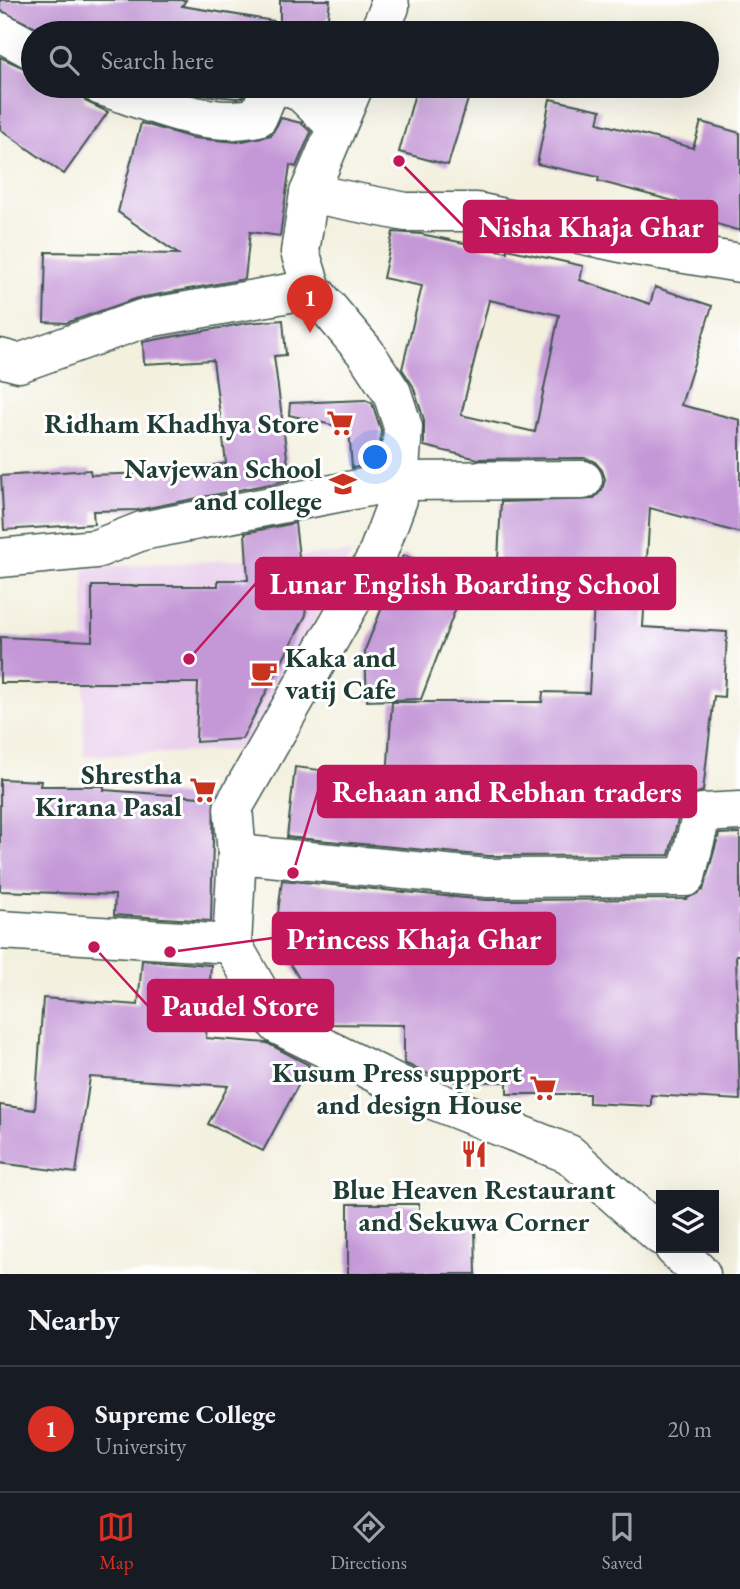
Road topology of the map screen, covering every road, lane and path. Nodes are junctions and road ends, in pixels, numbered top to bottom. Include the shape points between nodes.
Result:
1 (389, 0) edge
2 (384, 21) edge
3 (0, 32) edge
4 (21, 43) edge
5 (137, 98) edge
6 (266, 98) edge
7 (307, 98) edge
8 (348, 98) edge
9 (336, 125) junction
10 (309, 193) junction
11 (740, 263) edge
12 (312, 289) junction
13 (0, 358) edge
14 (583, 480) dead end
15 (399, 481) junction
16 (0, 558) edge
17 (740, 811) edge
18 (237, 854) junction
19 (0, 930) edge
20 (232, 944) junction
21 (656, 1232) edge
22 (679, 1253) edge
23 (701, 1274) edge

1 - 2 street
3 - 4 street
5 - 6 street via 178,112 233,122 258,117
7 - 9 street
8 - 9 street
9 - 10 street
10 - 11 street via 406,212 477,212
10 - 12 street via 300,252
12 - 13 street via 142,320 19,363
12 - 15 street via 365,352 392,393 403,426
14 - 15 street
15 - 16 street via 142,531 96,549
15 - 18 street via 398,499 376,558 233,808
17 - 18 street via 702,813 686,877 488,878
18 - 20 street
19 - 20 street
20 - 21 street via 278,1026 418,1094 569,1154
22 - 23 street

